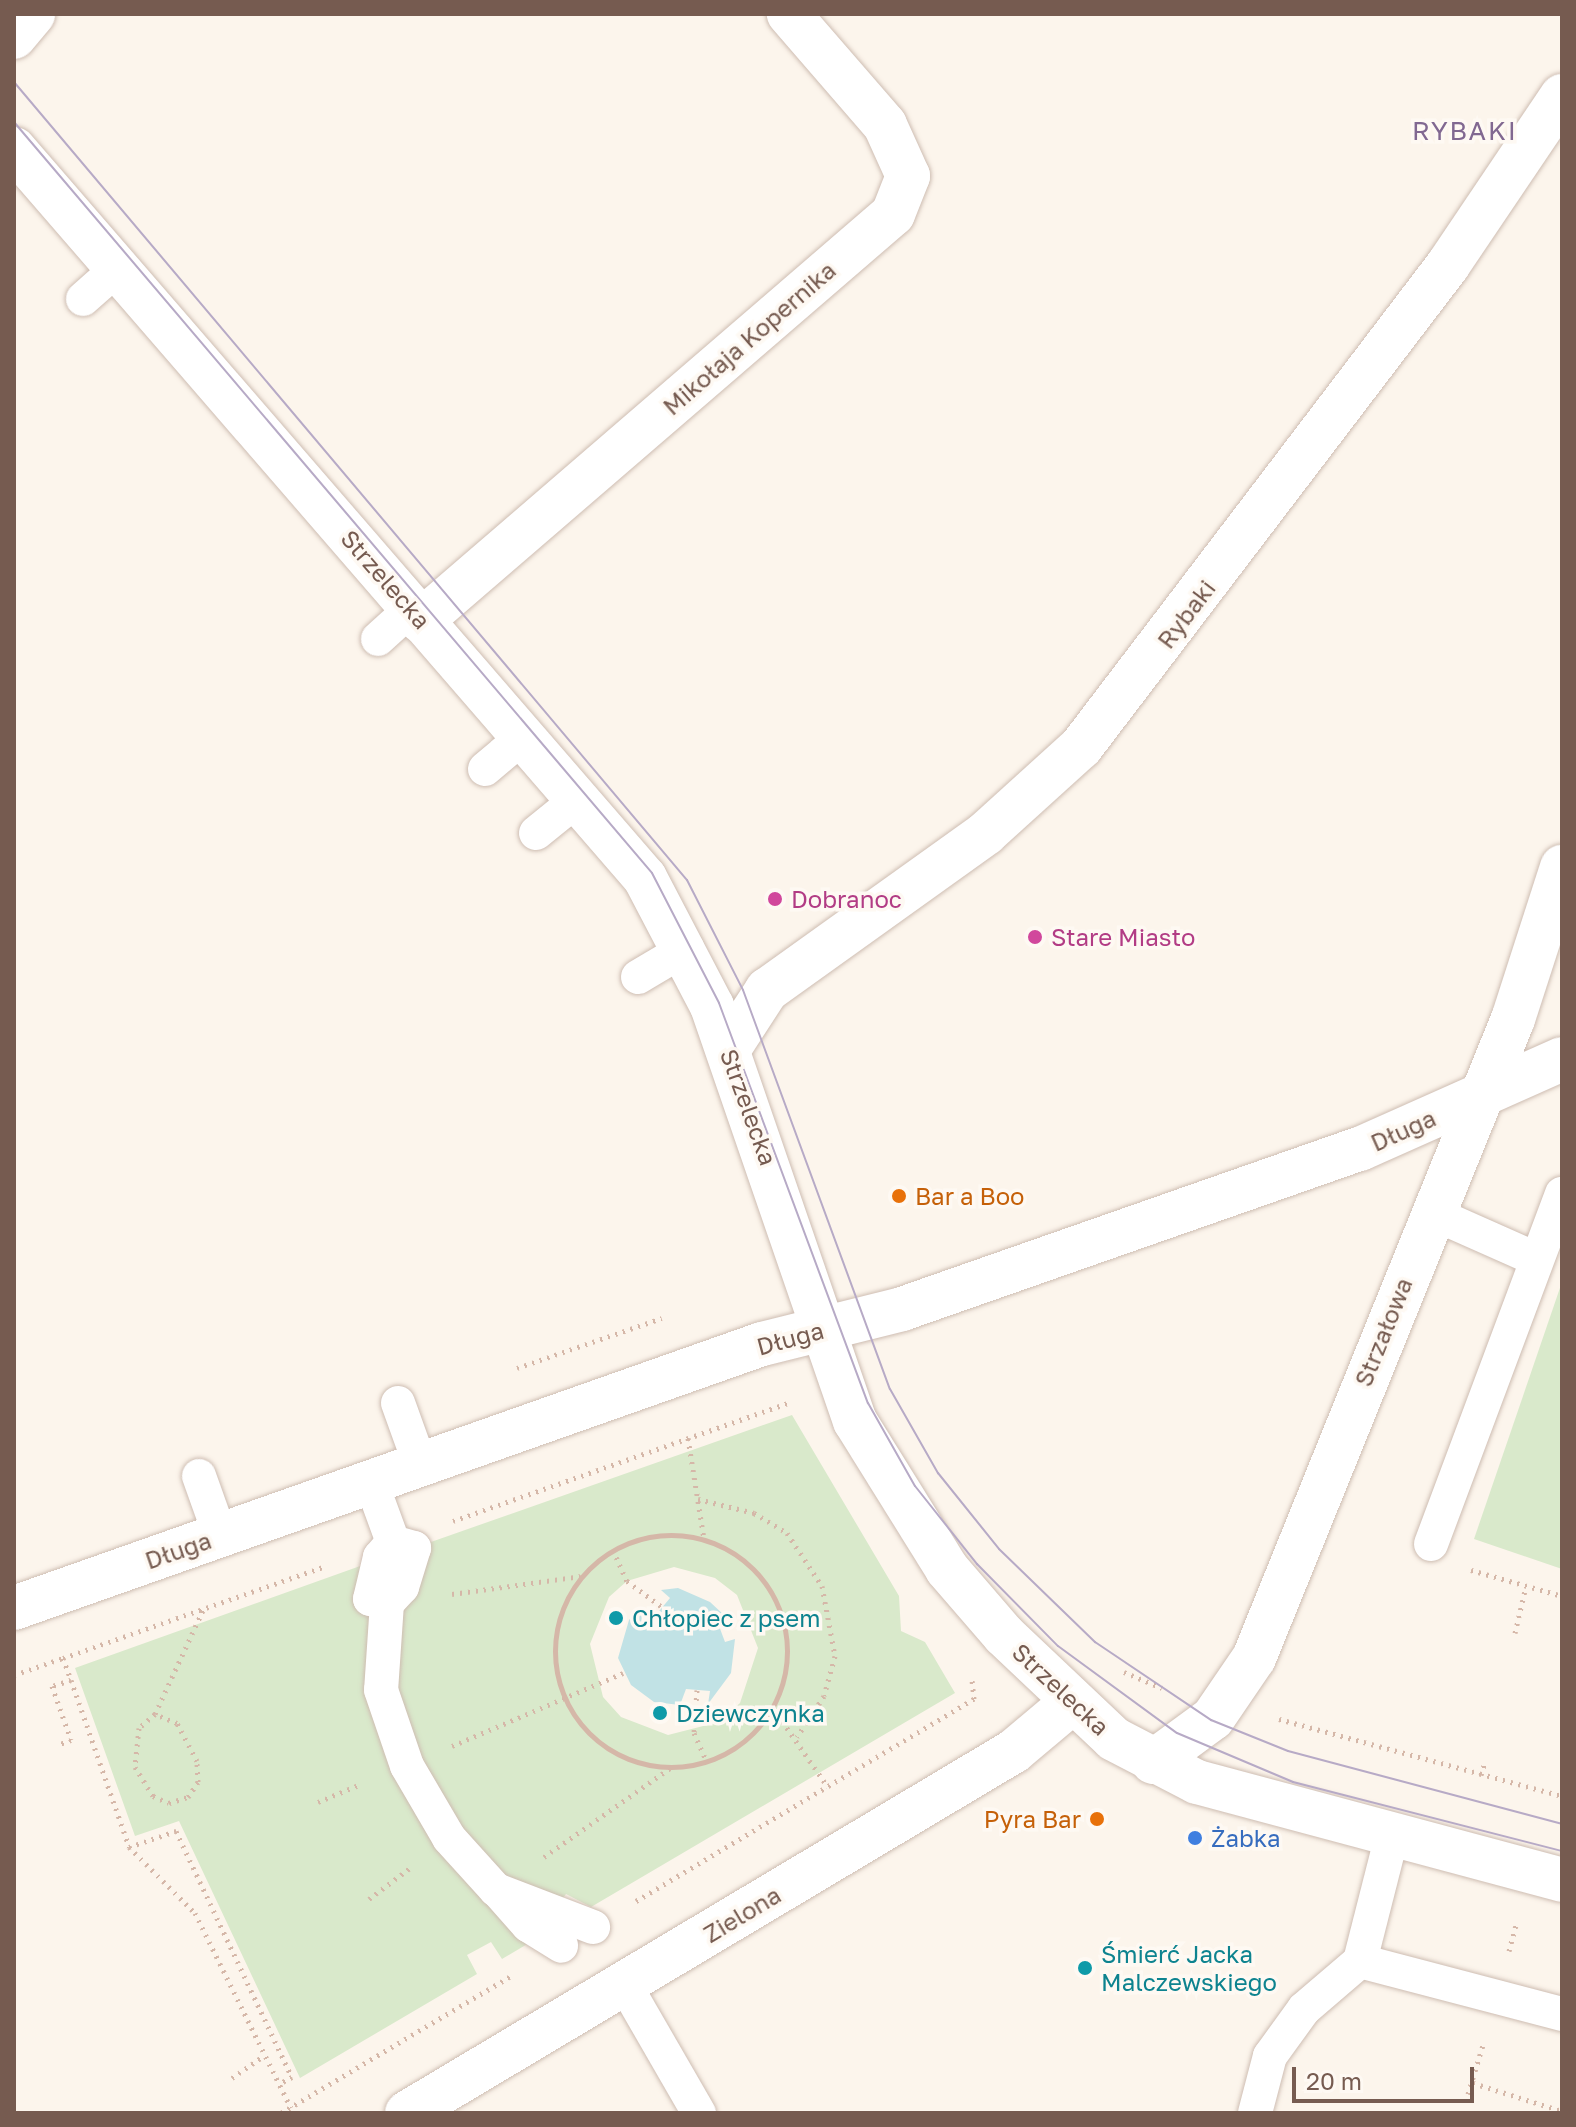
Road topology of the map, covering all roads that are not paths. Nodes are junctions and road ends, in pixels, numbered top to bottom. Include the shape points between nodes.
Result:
1 (33, 14) edge
2 (789, 14) edge
3 (14, 37) edge
4 (1562, 96) edge
5 (14, 149) edge
6 (118, 268) junction
7 (83, 299) dead end
8 (416, 615) junction
9 (378, 639) dead end
10 (523, 737) junction
11 (485, 769) dead end
12 (578, 799) junction
13 (536, 833) dead end
14 (1562, 867) edge
15 (687, 948) junction
16 (638, 977) dead end
17 (728, 1050) junction
18 (1562, 1059) edge
19 (1475, 1098) junction
20 (1562, 1194) edge
21 (1430, 1212) junction
22 (1534, 1258) junction
23 (825, 1328) junction
24 (398, 1403) dead end
25 (420, 1464) junction
26 (199, 1476) dead end
27 (371, 1482) junction
28 (220, 1535) junction
29 (1431, 1544) road end
30 (14, 1608) edge
31 (1070, 1704) junction
32 (1153, 1762) junction
33 (1392, 1835) junction
34 (1562, 1880) edge
35 (496, 1890) junction
36 (593, 1927) road end
37 (561, 1946) road end
38 (1360, 1961) junction
39 (625, 1985) junction
40 (1562, 2014) edge
41 (407, 2113) edge
42 (699, 2113) edge
43 (1255, 2113) edge

1 - 3 street
2 - 8 street, Mikołaja Kopernika via 885,125 908,176 893,214
4 - 17 street, Rybaki via 1448,265 1081,747 986,833 767,990
5 - 6 street, Strzelecka
6 - 7 lane
6 - 8 street, Strzelecka
8 - 9 lane
8 - 10 street, Strzelecka
10 - 11 lane
10 - 12 street, Strzelecka
12 - 13 lane
12 - 15 street, Strzelecka via 645,878
14 - 19 street, Strzałowa via 1513,1019
15 - 16 lane
15 - 17 street, Strzelecka
17 - 23 street, Strzelecka
18 - 19 street, Długa
19 - 21 street, Strzałowa
19 - 23 street, Długa via 1360,1149 902,1309
20 - 22 lane
21 - 22 lane
21 - 32 street, Strzałowa via 1254,1658 1213,1718
22 - 29 lane
23 - 25 street, Długa
23 - 31 street, Strzelecka via 855,1421 891,1487 947,1569
24 - 25 lane
25 - 27 street, Długa
26 - 28 lane
27 - 28 street, Długa
27 - 35 lane via 393,1542 414,1548 402,1587 387,1603 381,1690 407,1766 449,1838
28 - 30 street, Długa
31 - 32 street, Strzelecka
31 - 39 street, Zielona via 1014,1751
32 - 33 street, Strzelecka via 1226,1793
33 - 34 street, Strzelecka
33 - 38 lane
35 - 36 lane
35 - 37 lane via 528,1925
38 - 40 lane
38 - 43 lane via 1304,2009 1270,2056
39 - 41 street, Zielona
39 - 42 lane

